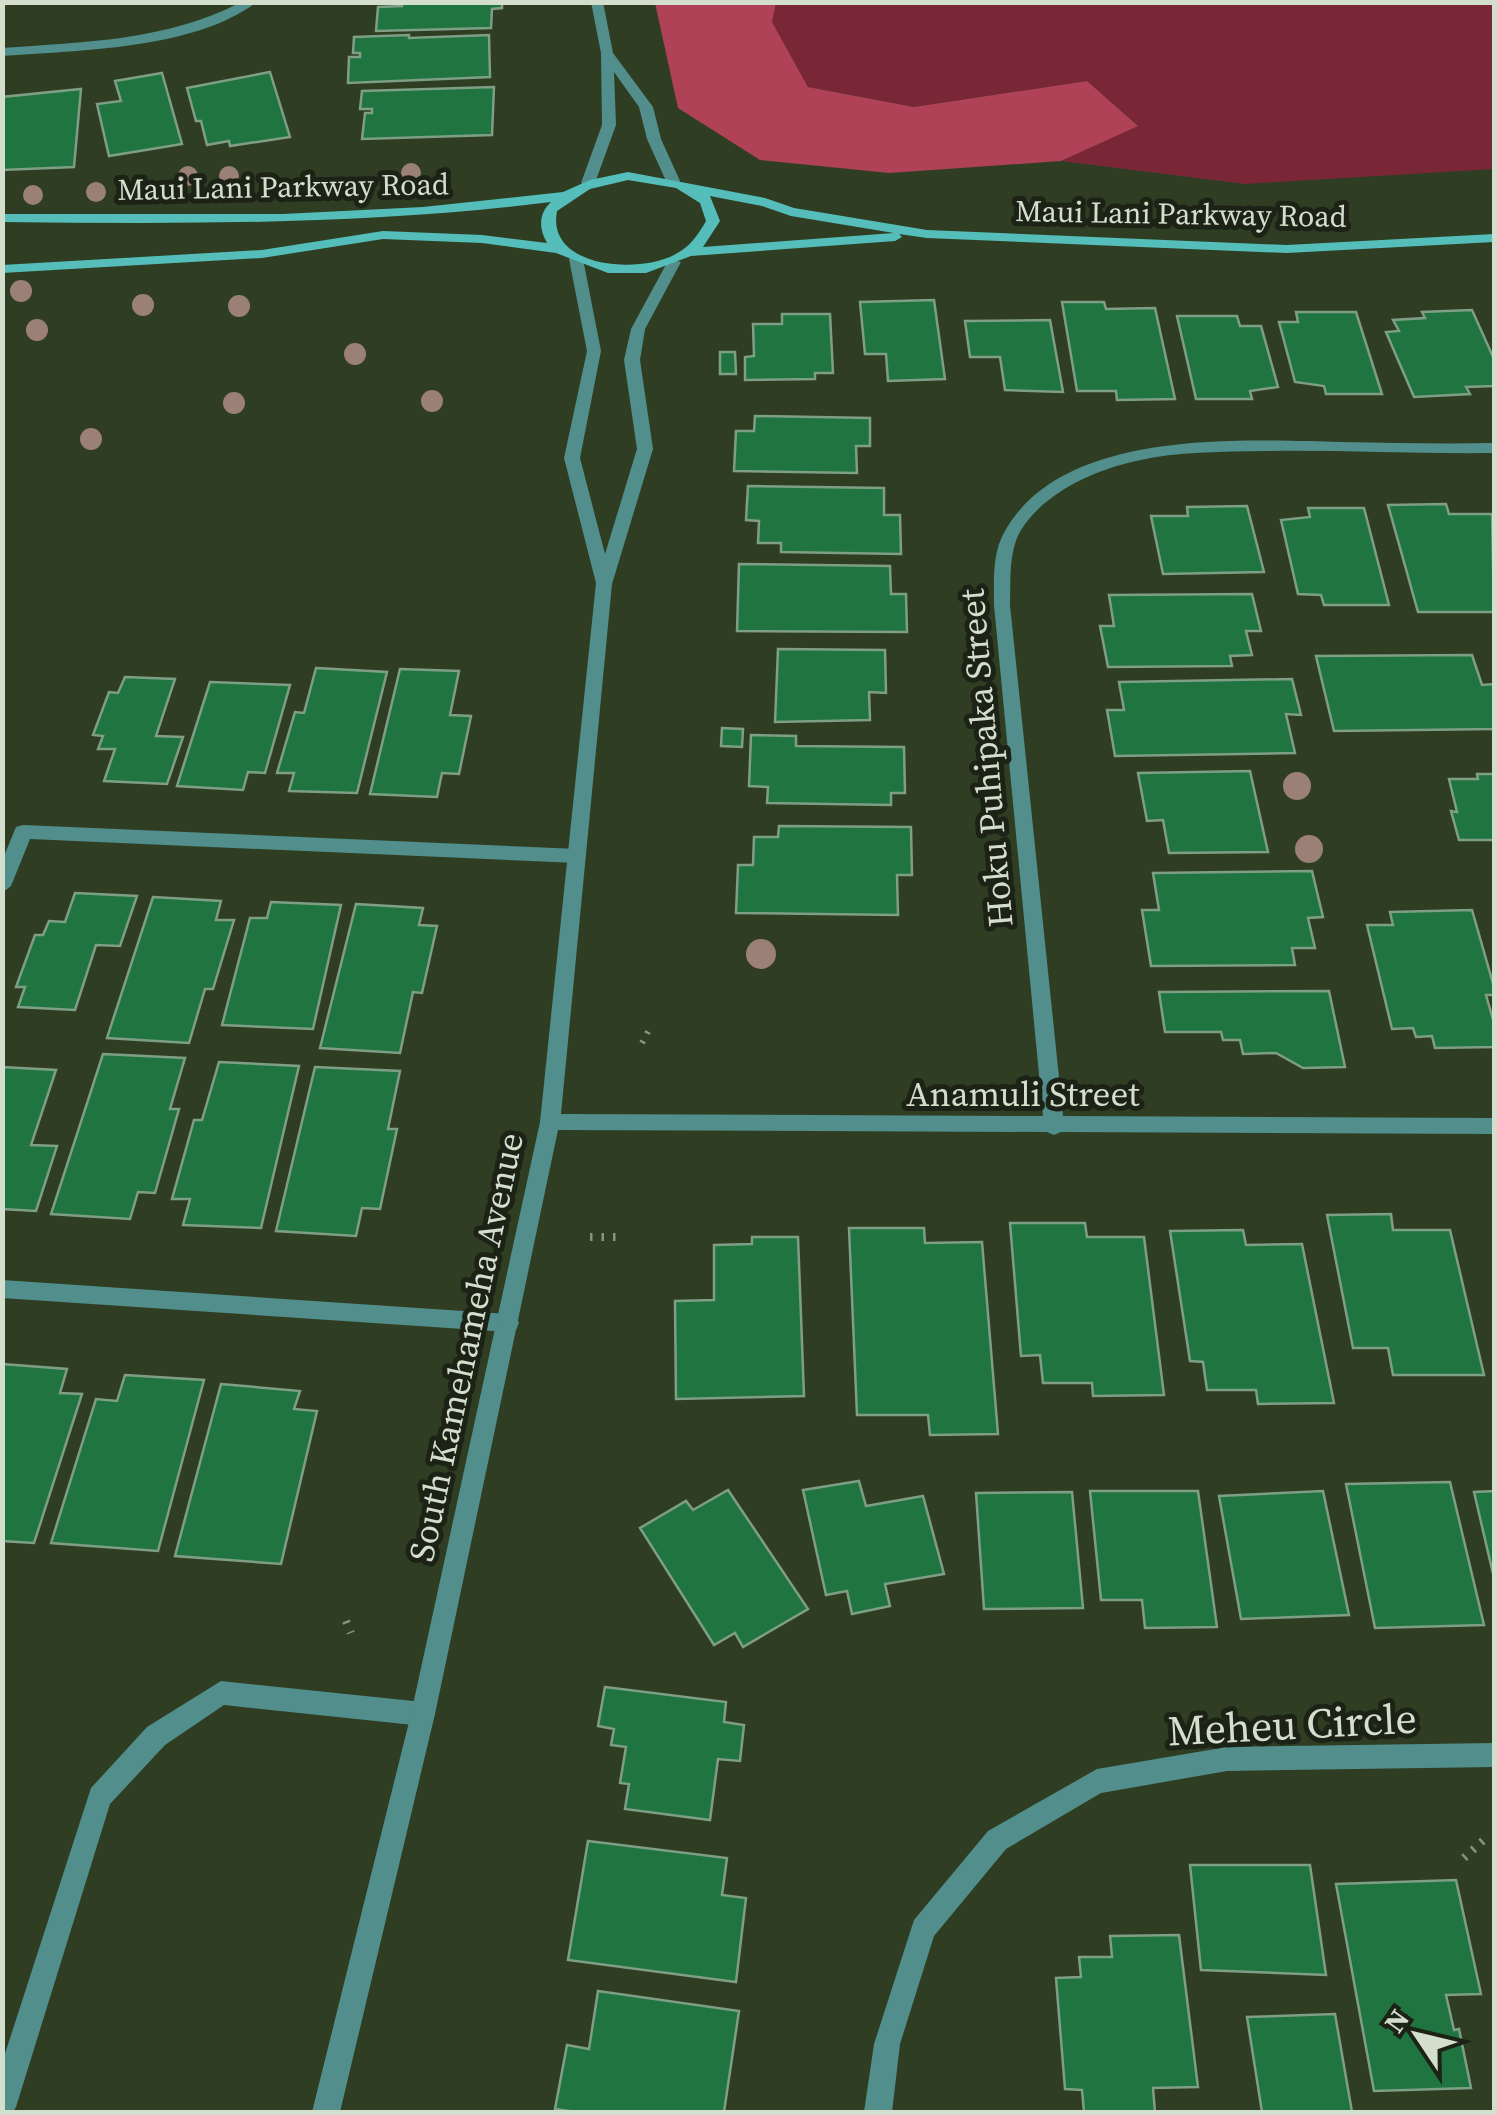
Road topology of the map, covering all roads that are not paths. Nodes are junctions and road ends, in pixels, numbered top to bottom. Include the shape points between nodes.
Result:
1 (251, 2) edge
2 (597, 2) edge
3 (2, 52) edge
4 (607, 53) junction
5 (674, 181) junction
6 (588, 183) junction
7 (692, 189) junction
8 (563, 196) junction
9 (2, 218) edge
10 (927, 234) junction
11 (1494, 238) edge
12 (559, 250) junction
13 (693, 252) junction
14 (576, 259) junction
15 (674, 262) junction
16 (2, 269) edge
17 (1494, 448) edge
18 (604, 584) junction
19 (577, 856) junction
20 (2, 886) edge
21 (550, 1122) junction
22 (1494, 1126) edge
23 (1054, 1127) junction
24 (2, 1289) edge
25 (508, 1324) junction
26 (423, 1714) junction
27 (1494, 1755) edge
28 (2, 2107) edge
29 (326, 2112) edge
30 (878, 2112) edge

1 - 3 street via 221,21 166,33
2 - 4 street
4 - 5 street via 646,108
4 - 6 street via 609,125
5 - 6 main road via 628,176
5 - 7 main road
6 - 8 main road
7 - 10 main road, Maui Lani Parkway Road
7 - 13 main road via 713,212 714,226
8 - 9 main road, Maui Lani Parkway Road via 351,218
8 - 12 main road via 547,222
10 - 11 main road, Maui Lani Parkway Road via 1287,249
10 - 13 main road, Maui Lani Parkway Road
12 - 14 main road
12 - 16 main road, Maui Lani Parkway Road via 383,235 262,254
13 - 15 main road
14 - 15 main road via 623,269
14 - 18 street, South Kamehameha Avenue via 594,351 572,458
15 - 18 street, South Kamehameha Avenue via 638,329 632,360 644,450
17 - 23 street, Hoku Puhipaka Street via 1154,452 1094,469 1050,491 1015,525 1003,555 1002,605
18 - 19 street, South Kamehameha Avenue
19 - 20 street via 23,832
19 - 21 street, South Kamehameha Avenue
21 - 23 street, Anamuli Street
21 - 25 street, South Kamehameha Avenue
22 - 23 street, Anamuli Street
24 - 25 street
25 - 26 street, South Kamehameha Avenue
26 - 28 street via 220,1693 156,1736 100,1796
26 - 29 street, South Kamehameha Avenue
27 - 30 street, Meheu Circle via 1228,1759 1097,1781 998,1840 922,1929 887,2044

